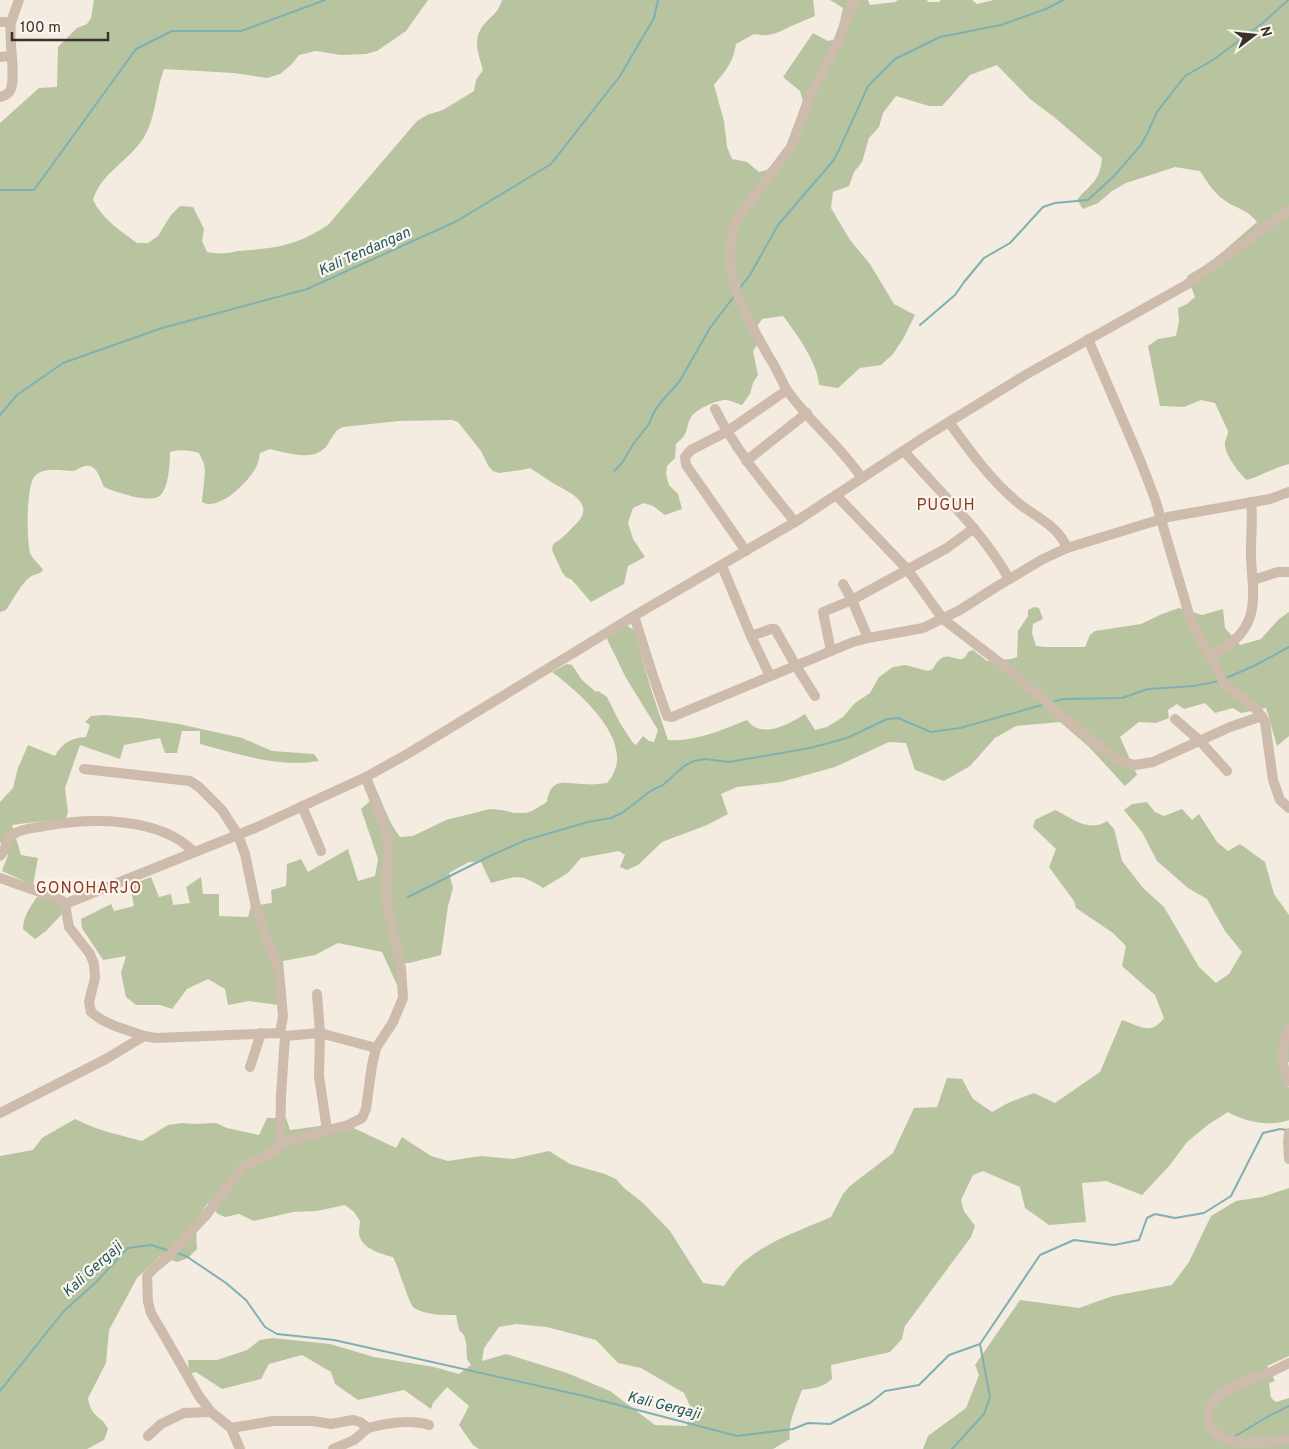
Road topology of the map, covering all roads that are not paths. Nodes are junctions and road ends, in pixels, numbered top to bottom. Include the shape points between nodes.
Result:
1 (19, 0) edge
2 (854, 0) edge
3 (5, 22) edge
4 (5, 56) edge
5 (0, 98) edge
6 (1289, 210) edge
7 (1088, 339) junction
8 (787, 390) junction
9 (715, 409) dead end
10 (807, 413) junction
11 (949, 422) junction
12 (726, 432) junction
13 (904, 451) junction
14 (746, 461) junction
15 (861, 477) junction
16 (1289, 492) edge
17 (836, 495) junction
18 (1251, 502) junction
19 (1160, 520) junction
20 (795, 522) junction
21 (974, 528) junction
22 (1067, 548) junction
23 (746, 551) junction
24 (722, 566) junction
25 (907, 569) junction
26 (1289, 572) edge
27 (1009, 579) junction
28 (1253, 580) junction
29 (843, 584) dead end
30 (852, 600) junction
31 (634, 616) junction
32 (943, 619) junction
33 (751, 636) junction
34 (868, 638) junction
35 (831, 651) junction
36 (1211, 656) junction
37 (796, 666) junction
38 (770, 676) junction
39 (815, 696) dead end
40 (1262, 716) junction
41 (1175, 720) dead end
42 (1200, 741) junction
43 (84, 769) dead end
44 (1227, 772) dead end
45 (366, 777) junction
46 (302, 806) junction
47 (1289, 808) edge
48 (238, 835) junction
49 (321, 851) dead end
50 (194, 852) junction
51 (0, 856) edge
52 (0, 878) edge
53 (65, 904) junction
54 (317, 994) dead end
55 (1289, 1028) edge
56 (320, 1033) junction
57 (261, 1034) junction
58 (282, 1034) junction
59 (144, 1036) junction
60 (376, 1048) junction
61 (250, 1067) dead end
62 (1289, 1081) edge
63 (0, 1114) edge
64 (327, 1130) junction
65 (1289, 1134) edge
66 (280, 1143) junction
67 (1289, 1159) edge
68 (1289, 1363) edge
69 (210, 1412) junction
70 (429, 1425) dead end
71 (231, 1428) junction
72 (368, 1428) junction
73 (148, 1436) dead end
74 (1289, 1439) edge
75 (240, 1449) edge
76 (334, 1449) edge

1 - 3 street
2 - 8 street via 838,42 810,96 791,147 752,197 732,231 730,245 738,297
3 - 4 street via 9,31
4 - 5 street via 12,84 9,92
6 - 7 street via 1186,285
7 - 11 street
7 - 19 street via 1140,460
8 - 10 street
8 - 12 street
9 - 12 street
10 - 14 street
10 - 15 street via 846,455
11 - 13 street
11 - 22 street via 989,474 1017,502 1057,531
12 - 14 street
12 - 23 street via 691,450 685,460
13 - 15 street
13 - 21 street
14 - 20 street
15 - 17 street
16 - 18 street
17 - 20 street
17 - 25 street
18 - 19 street
18 - 28 street
19 - 22 street
19 - 36 street via 1189,616
20 - 23 street
21 - 25 street via 947,548
21 - 27 street
22 - 27 street
23 - 24 street
24 - 31 street
24 - 33 street
25 - 30 street
25 - 32 street
26 - 28 street
27 - 32 street
28 - 36 street via 1251,613 1245,628
29 - 30 street
30 - 34 street
30 - 35 street via 823,612
31 - 38 street via 668,716
31 - 45 street
32 - 34 street via 916,630
32 - 42 street via 1117,760 1129,765 1146,764
33 - 37 street via 775,629
33 - 38 street
34 - 35 street
35 - 37 street
36 - 40 street via 1225,685
37 - 38 street
37 - 39 street
40 - 42 street
40 - 47 street via 1267,728 1268,754 1275,787 1280,800
41 - 42 street
42 - 44 street
43 - 48 street via 190,781 222,810
45 - 46 street
45 - 60 street via 388,837 387,913 403,988 399,1009
46 - 48 street
46 - 49 street
48 - 50 street
48 - 58 street via 249,867 256,907 280,972
50 - 51 street via 174,836 155,829 112,822 80,822 22,830 11,836
50 - 53 street
52 - 53 street via 54,896
53 - 59 street via 69,927 94,964 95,978 89,1002 91,1012 102,1020
54 - 56 street
55 - 62 street via 1282,1056
56 - 58 street
56 - 60 street
56 - 64 street via 319,1076
57 - 58 street
57 - 59 street via 176,1038
57 - 61 street
58 - 66 street
59 - 63 street
60 - 64 street via 365,1114 356,1122
64 - 66 street
65 - 67 street
66 - 69 street via 264,1158 244,1166 207,1214 147,1276 151,1313
68 - 74 street via 1241,1382 1216,1399 1208,1421 1213,1432 1227,1443 1245,1448
69 - 71 street
69 - 73 street via 184,1413 162,1424
70 - 72 street via 400,1422
71 - 72 street via 273,1421 313,1420 331,1424 353,1420
71 - 75 street
72 - 76 street via 354,1440

